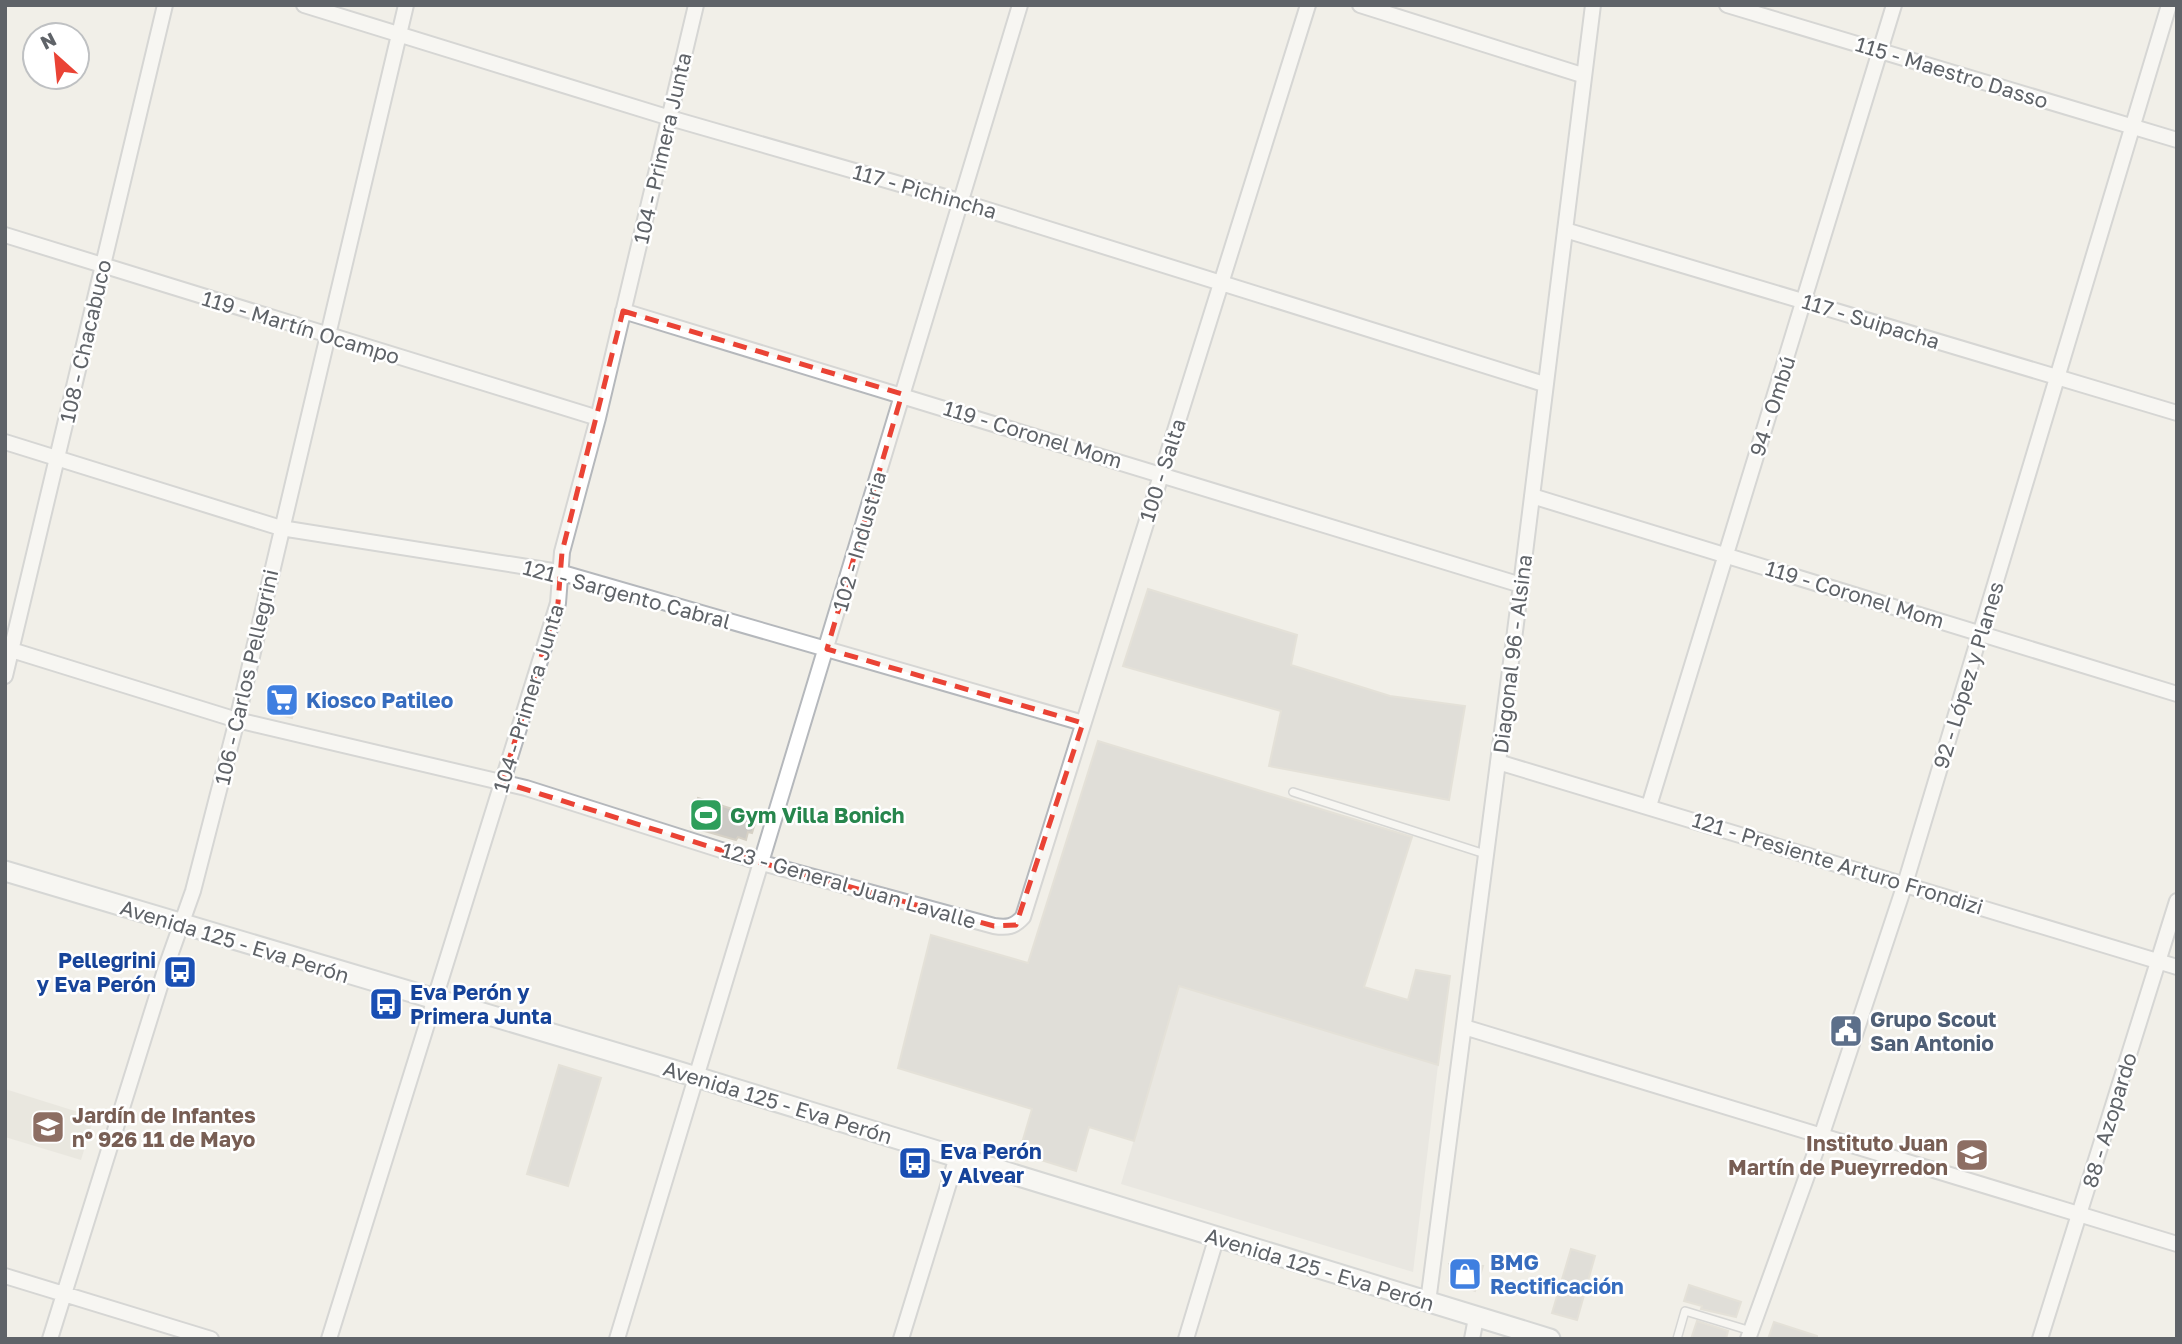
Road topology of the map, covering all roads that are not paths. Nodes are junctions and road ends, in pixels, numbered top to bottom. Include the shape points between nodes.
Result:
1 (165, 5) edge
2 (304, 5) edge
3 (406, 5) edge
4 (696, 5) edge
5 (1020, 5) edge
6 (1308, 5) edge
7 (1360, 5) edge
8 (1593, 5) edge
9 (1727, 5) edge
10 (1894, 5) edge
11 (2169, 5) edge
12 (399, 34) junction
13 (1881, 50) junction
14 (1582, 75) junction
15 (670, 118) junction
16 (2132, 126) junction
17 (2177, 140) edge
18 (959, 201) junction
19 (1565, 230) junction
20 (5, 235) edge
21 (102, 265) junction
22 (1222, 282) junction
23 (1805, 301) junction
24 (624, 311) junction
25 (329, 335) junction
26 (2057, 376) junction
27 (1544, 384) junction
28 (902, 394) junction
29 (2177, 413) edge
30 (598, 418) junction
31 (5, 442) edge
32 (59, 459) junction
33 (1161, 473) junction
34 (1532, 496) junction
35 (281, 528) junction
36 (1725, 554) junction
37 (559, 572) junction
38 (1521, 585) junction
39 (1980, 634) junction
40 (9, 648) edge
41 (827, 649) junction
42 (5, 676) edge
43 (2177, 694) edge
44 (237, 720) junction
45 (1083, 723) junction
46 (1498, 762) junction
47 (502, 782) junction
48 (1293, 792) dead end
49 (1648, 806) junction
50 (1485, 854) junction
51 (762, 863) junction
52 (5, 871) edge
53 (1905, 884) junction
54 (2177, 901) edge
55 (181, 925) junction
56 (1007, 928) joint
57 (2158, 961) junction
58 (2177, 967) edge
59 (433, 999) junction
60 (1464, 1027) junction
61 (699, 1077) junction
62 (1822, 1134) junction
63 (957, 1157) junction
64 (2079, 1214) junction
65 (1217, 1236) junction
66 (2177, 1244) edge
67 (5, 1276) edge
68 (64, 1294) junction
69 (1428, 1302) junction
70 (1476, 1318) junction
71 (1750, 1335) edge
72 (50, 1339) edge
73 (211, 1339) edge
74 (329, 1339) edge
75 (617, 1339) edge
76 (901, 1339) edge
77 (1186, 1339) edge
78 (1472, 1339) edge
79 (1550, 1339) edge
80 (1677, 1339) edge
81 (2040, 1339) edge

1 - 21 street, 108 - Chacabuco
2 - 12 street, 117 - Pichincha
3 - 12 street, 106 - Carlos Pellegrini
4 - 15 street, 104 - Primera Junta
5 - 18 street, 102 - Industria
6 - 22 street, 100 - Salta
7 - 14 street
8 - 14 street, Diagonal 96 - Alsina
9 - 13 street, 115 - Maestro Dasso
10 - 13 street, 94 - Ombú
11 - 16 street, 92 - López y Planes
12 - 15 street, 117 - Pichincha
12 - 25 street, 106 - Carlos Pellegrini
13 - 16 street, 115 - Maestro Dasso
13 - 23 street, 94 - Ombú
14 - 19 street, Diagonal 96 - Alsina
15 - 18 street, 117 - Pichincha
15 - 24 street, 104 - Primera Junta
16 - 17 street, 115 - Maestro Dasso
16 - 26 street, 92 - López y Planes
18 - 22 street, 117 - Pichincha
18 - 28 street, 102 - Industria
19 - 23 street, 117 - Suipacha
19 - 27 street, Diagonal 96 - Alsina
20 - 21 street, 119 - Martín Ocampo
21 - 25 street, 119 - Martín Ocampo
21 - 32 street, 108 - Chacabuco
22 - 27 street, 117 - Pichincha
22 - 33 street, 100 - Salta
23 - 26 street, 117 - Suipacha
23 - 36 street, 94 - Ombú
24 - 28 street, 119 - Coronel Mom
24 - 30 street, 104 - Primera Junta
25 - 30 street, 119 - Martín Ocampo
25 - 35 street, 106 - Carlos Pellegrini
26 - 29 street, 117 - Suipacha
26 - 39 street, 92 - López y Planes
27 - 34 street, Diagonal 96 - Alsina
28 - 33 street, 119 - Coronel Mom
28 - 41 street, 102 - Industria
30 - 37 street, 104 - Primera Junta
31 - 32 street, 121 - Sargento Cabral
32 - 35 street, 121 - Sargento Cabral
32 - 40 street, 108 - Chacabuco
33 - 38 street, 119 - Coronel Mom
33 - 45 street, 100 - Salta
34 - 36 street, 119 - Coronel Mom
34 - 38 street, Diagonal 96 - Alsina
35 - 37 street, 121 - Sargento Cabral
35 - 44 street, 106 - Carlos Pellegrini
36 - 39 street, 119 - Coronel Mom
36 - 49 street, 94 - Ombú
37 - 41 street, 121 - Sargento Cabral
37 - 47 street, 104 - Primera Junta via 558,603
38 - 46 street, Diagonal 96 - Alsina
39 - 43 street, 119 - Coronel Mom
39 - 53 street, 92 - López y Planes
40 - 42 street, 108 - Chacabuco
40 - 44 street, 123 - General Juan Lavalle
41 - 45 street, 121 - Sargento Cabral
41 - 51 street, 102 - Industria
44 - 47 street, 123 - General Juan Lavalle
44 - 55 street, 106 - Carlos Pellegrini
45 - 56 street, 100 - Salta via 1023,917
46 - 49 street, 121 - Presiente Arturo Frondizi
46 - 50 street, Diagonal 96 - Alsina
47 - 51 street, 123 - General Juan Lavalle
47 - 59 street, 104 - Primera Junta
48 - 50 lane
49 - 53 street, 121 - Presiente Arturo Frondizi
50 - 60 street, Diagonal 96 - Alsina
51 - 56 street, 123 - General Juan Lavalle
51 - 61 street, 102 - Industria
52 - 55 main road, Avenida 125 - Eva Perón
53 - 57 street, 121 - Presiente Arturo Frondizi
53 - 62 street, 92 - López y Planes
54 - 57 street, 88 - Azopardo
55 - 59 main road, Avenida 125 - Eva Perón
55 - 68 street, 106 - Carlos Pellegrini
57 - 58 street, 121 - Presiente Arturo Frondizi
57 - 64 street, 88 - Azopardo
59 - 61 main road, Avenida 125 - Eva Perón
59 - 74 street, 104 - Primera Junta
60 - 62 street
60 - 69 street, Diagonal 96 - Alsina
61 - 63 main road, Avenida 125 - Eva Perón
61 - 75 street, 102 - Industria
62 - 64 street
62 - 71 street, 92 - López y Planes
63 - 65 main road, Avenida 125 - Eva Perón
63 - 76 street
64 - 66 street
64 - 81 street, 88 - Azopardo
65 - 69 main road, Avenida 125 - Eva Perón
65 - 77 street
67 - 68 street
68 - 72 street, 106 - Carlos Pellegrini
68 - 73 street
69 - 70 main road, Avenida 125 - Eva Perón
70 - 78 street
70 - 79 main road, Avenida 125 - Eva Perón
71 - 80 lane via 1685,1311

